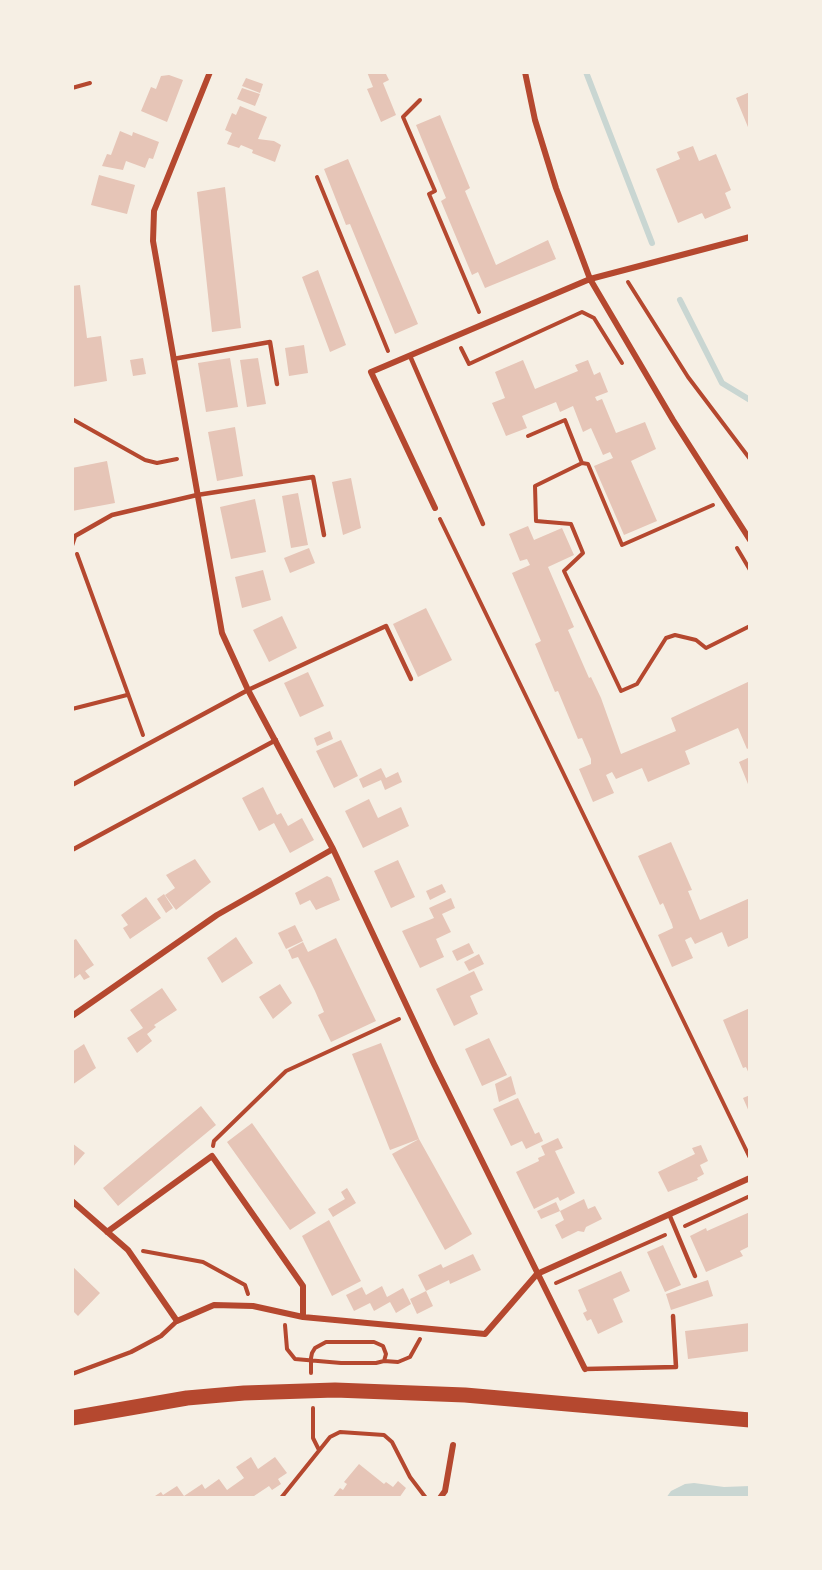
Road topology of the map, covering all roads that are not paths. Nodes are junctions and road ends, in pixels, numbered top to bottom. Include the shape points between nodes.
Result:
1 (210, 72) edge
2 (525, 72) edge
3 (750, 237) edge
4 (590, 279) junction
5 (410, 356) junction
6 (173, 359) junction
7 (277, 384) dead end
8 (197, 495) junction
9 (435, 508) road end
10 (483, 524) dead end
11 (324, 535) dead end
12 (750, 540) edge
13 (72, 544) edge
14 (411, 679) dead end
15 (249, 690) junction
16 (276, 740) junction
17 (72, 785) edge
18 (333, 849) junction
19 (72, 850) edge
20 (72, 1016) edge
21 (750, 1178) edge
22 (72, 1201) edge
23 (669, 1214) junction
24 (106, 1232) junction
25 (537, 1274) junction
26 (695, 1276) dead end
27 (673, 1316) dead end
28 (303, 1317) junction
29 (177, 1321) junction
30 (585, 1370) joint
31 (72, 1374) edge
32 (72, 1418) edge
33 (750, 1420) edge
34 (453, 1444) dead end
35 (440, 1498) edge

1 - 6 street via 154,211 153,241
2 - 4 street via 556,188
3 - 4 street
4 - 5 street
4 - 12 street
5 - 9 street via 371,372
5 - 10 lane
6 - 7 lane via 270,342
6 - 8 street
8 - 11 lane via 313,477
8 - 13 lane via 112,515 75,536
8 - 15 street via 222,633
14 - 15 lane via 386,626
15 - 16 street
15 - 17 lane
16 - 18 street
16 - 19 lane
18 - 20 street via 217,915
18 - 25 street
21 - 23 street
22 - 24 street
23 - 25 street
23 - 26 lane
24 - 28 street via 212,1156 303,1286
24 - 29 street via 128,1250
25 - 28 street via 485,1334
25 - 30 street
27 - 30 lane via 676,1367
28 - 29 street via 253,1306 214,1305
29 - 31 lane via 141,1347
32 - 33 main road via 187,1398 335,1390 465,1395
34 - 35 street via 445,1491

